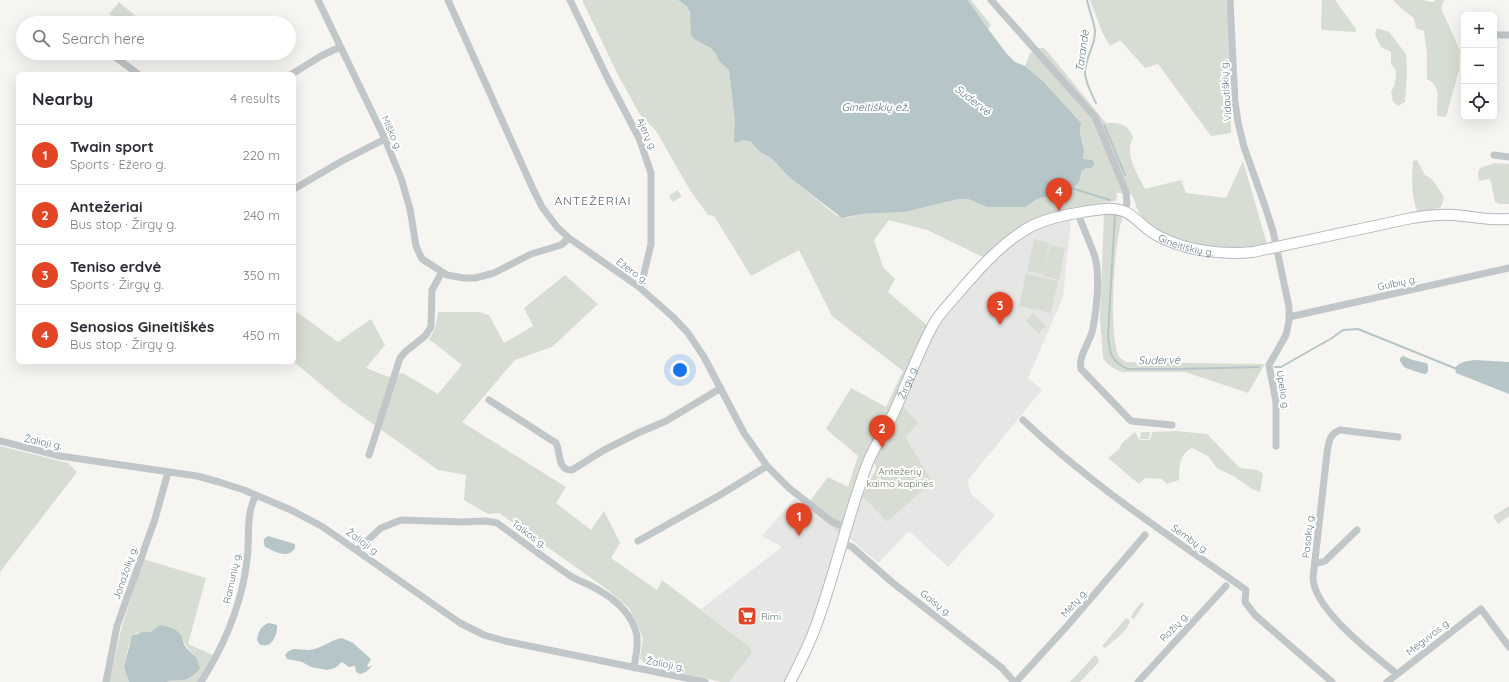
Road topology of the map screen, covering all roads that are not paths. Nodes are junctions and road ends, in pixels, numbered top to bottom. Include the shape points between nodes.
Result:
1 (318, 0) edge
2 (448, 0) edge
3 (570, 0) edge
4 (991, 0) edge
5 (1230, 0) edge
6 (1497, 35) edge
7 (1509, 35) edge
8 (340, 47) junction
9 (119, 60) edge
10 (135, 72) edge
11 (295, 72) edge
12 (385, 139) junction
13 (1494, 155) dead end
14 (1509, 157) edge
15 (296, 188) edge
16 (1124, 210) junction
17 (1078, 213) junction
18 (1509, 219) edge
19 (569, 238) junction
20 (1277, 248) junction
21 (1509, 268) edge
22 (442, 272) junction
23 (638, 287) junction
24 (1289, 316) junction
25 (721, 388) junction
26 (489, 400) dead end
27 (1023, 420) dead end
28 (1172, 424) dead end
29 (1398, 438) dead end
30 (0, 441) edge
31 (1276, 446) dead end
32 (369, 456) dead end
33 (767, 466) junction
34 (168, 472) junction
35 (256, 495) junction
36 (846, 528) junction
37 (1357, 530) dead end
38 (1145, 535) dead end
39 (638, 541) dead end
40 (842, 543) junction
41 (357, 550) junction
42 (1315, 564) junction
43 (1226, 586) dead end
44 (1509, 647) edge
45 (634, 668) junction
46 (1396, 674) junction
47 (106, 682) edge
48 (201, 682) edge
49 (705, 682) edge
50 (790, 682) edge
51 (1015, 682) edge
52 (1138, 682) edge
53 (1332, 682) edge
54 (1387, 682) edge

1 - 8 street, Miško g.
2 - 19 street, Ežero g. via 532,189 549,217
3 - 23 street, Ajerų g. via 639,138 651,173 651,244 642,282
4 - 16 street via 1096,117 1126,192 1127,204
5 - 20 street, Vidautiškių g. via 1238,122
6 - 7 street
8 - 11 street
8 - 12 street, Miško g.
9 - 10 street
12 - 15 street
12 - 22 street, Miško g. via 408,201 418,254
13 - 14 street
16 - 17 street, Žirgų g. via 1106,208
16 - 20 street, Gineitiškių g. via 1158,236 1186,246 1235,253
17 - 28 street via 1095,258 1097,272 1096,311 1093,329 1080,361 1081,369 1131,422
17 - 36 street, Žirgų g. via 1037,224 1016,236 980,268 936,321 895,410 868,461
18 - 20 street, Gineitiškių g. via 1451,214 1430,215
19 - 22 street, Miško g. via 561,245 531,254 484,276 464,278
19 - 23 street, Ežero g.
20 - 24 street, Upelio g.
21 - 24 street, Gulbių g.
22 - 32 street via 432,290 430,327 425,336 400,358
23 - 25 street, Ežero g. via 673,316 688,333
24 - 31 street, Upelio g. via 1286,335 1268,365 1276,402
25 - 26 street via 666,421 604,450 572,470 560,462 556,443
25 - 33 street, Ežero g. via 744,433
27 - 53 street, Sembų g. via 1091,479 1246,590 1245,602 1255,615
29 - 42 street, Pasakų g. via 1340,430 1331,436
30 - 34 street, Žalioji g. via 60,456
33 - 36 street, Ežero g. via 789,488 831,521
33 - 39 street
34 - 35 street, Žalioji g. via 197,476
34 - 47 street, Jonažolių g. via 155,519 117,626
35 - 41 street, Žalioji g. via 304,516
35 - 48 street, Ramunių g. via 251,505 248,554 239,602 222,646
36 - 40 street, Žirgų g.
37 - 42 street via 1325,561
38 - 51 street, Mėtų g.
40 - 50 street, Žirgų g. via 817,622 803,658
40 - 51 street, Gaisų g. via 852,548 1002,668
41 - 45 street, Žalioji g. via 425,600 484,635
41 - 45 street, Taikos g. via 382,528 400,520 497,523 575,578 600,590 619,605 634,625 636,633 638,644
42 - 46 street, Pasakų g. via 1313,584 1321,600 1345,630
43 - 52 street, Rožių g.
44 - 46 street, Mėguvos g. via 1481,609
45 - 49 street, Žalioji g.
46 - 54 street, Mėguvos g.

